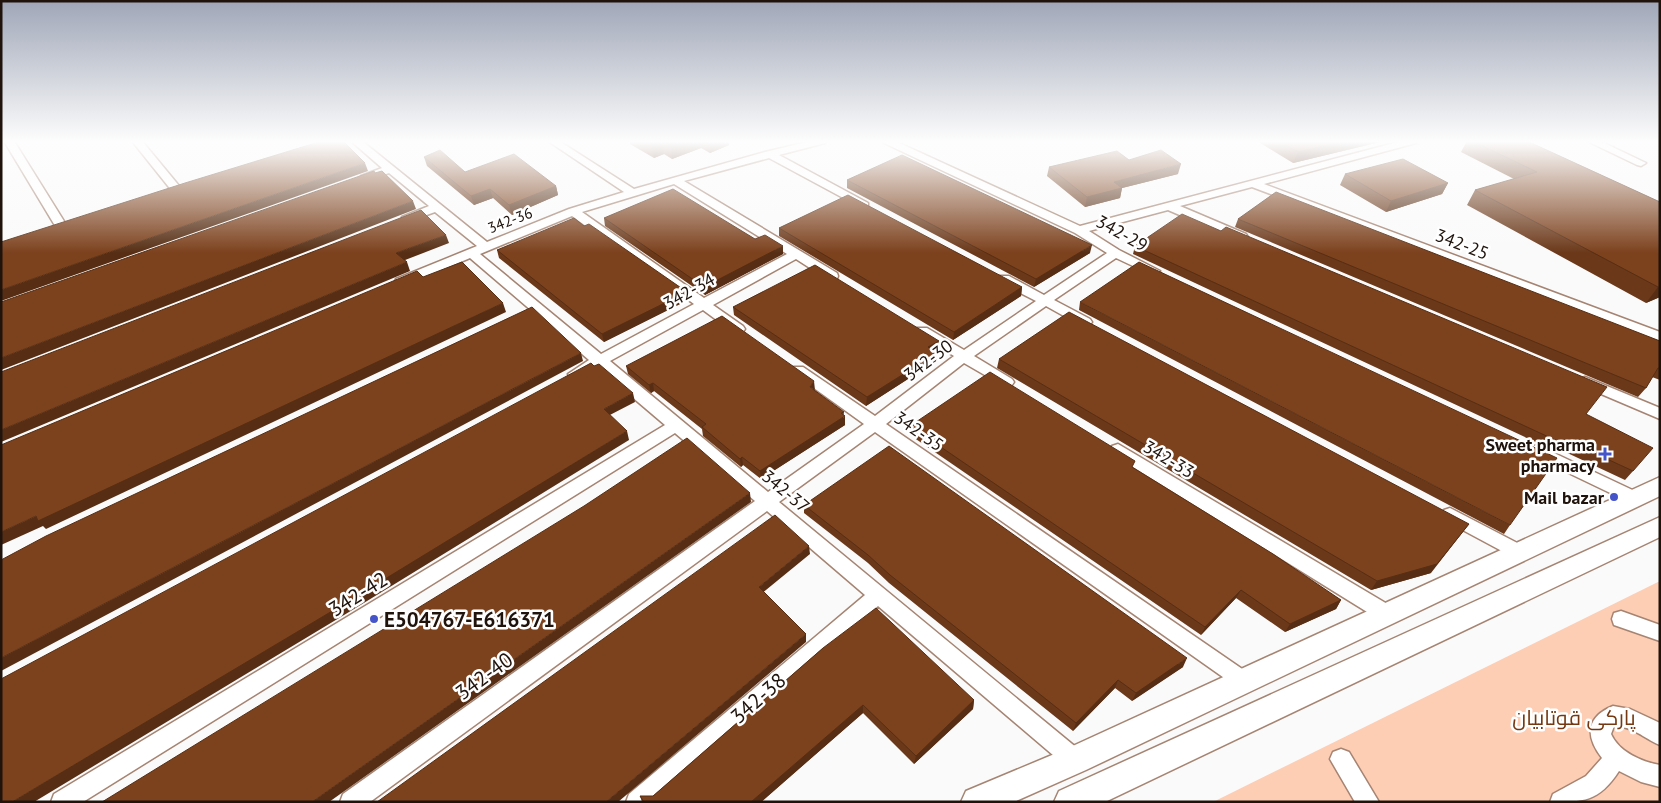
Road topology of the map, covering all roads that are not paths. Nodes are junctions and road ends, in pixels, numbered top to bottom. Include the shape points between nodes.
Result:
1 (32, 178) edge
2 (168, 178) edge
3 (363, 178) edge
4 (402, 178) edge
5 (611, 178) edge
6 (681, 178) edge
7 (815, 178) edge
8 (970, 178) edge
9 (1268, 178) edge
10 (675, 180) junction
11 (353, 182) edge
12 (1251, 183) junction
13 (176, 189) edge
14 (633, 193) junction
15 (1167, 205) junction
16 (438, 207) junction
17 (873, 209) edge
18 (573, 211) junction
19 (391, 225) edge
20 (61, 226) edge
21 (1079, 230) junction
22 (1258, 244) edge
23 (477, 249) junction
24 (1115, 253) junction
25 (796, 254) junction
26 (994, 274) edge
27 (1169, 278) edge
28 (846, 285) edge
29 (388, 287) edge
30 (1046, 302) junction
31 (703, 304) junction
32 (535, 306) junction
33 (517, 315) edge
34 (905, 320) edge
35 (1099, 329) edge
36 (1660, 337) edge
37 (752, 338) edge
38 (964, 356) junction
39 (600, 360) junction
40 (785, 361) edge
41 (1568, 375) edge
42 (564, 380) edge
43 (1023, 392) edge
44 (1660, 414) edge
45 (875, 424) junction
46 (676, 425) junction
47 (1520, 443) edge
48 (1108, 444) edge
49 (1660, 486) edge
50 (1635, 498) junction
51 (767, 501) junction
52 (1440, 510) edge
53 (1660, 526) edge
54 (1519, 552) junction
55 (878, 594) junction
56 (1387, 614) junction
57 (1621, 619) dead end
58 (1660, 633) edge
59 (1244, 681) junction
60 (1658, 732) edge
61 (1615, 756) junction
62 (1342, 759) dead end
63 (1075, 760) junction
64 (1660, 776) edge
65 (62, 802) edge
66 (351, 802) edge
67 (637, 802) edge
68 (978, 802) edge
69 (1070, 802) edge
70 (1368, 802) edge
71 (1561, 802) edge

1 - 20 street
2 - 13 street
3 - 11 street
4 - 16 street, 342-37
5 - 14 street
6 - 10 street, 342-36
7 - 17 street
8 - 21 street
9 - 12 street
10 - 14 street, 342-36
10 - 25 street
12 - 15 street
12 - 36 street, 342-25
14 - 18 street, 342-36
15 - 21 street
15 - 22 street
16 - 19 street
16 - 23 street, 342-37
18 - 23 street, 342-36
18 - 31 street
21 - 24 street, 342-29
23 - 29 street, 342-36
23 - 32 street, 342-37
24 - 27 street, 342-29
24 - 30 street, 342-30
25 - 28 street
25 - 31 street, 342-34
26 - 30 street
30 - 35 street
30 - 38 street, 342-30
31 - 37 street
31 - 39 street, 342-34
32 - 33 street
32 - 39 street, 342-37
34 - 38 street
38 - 43 street
38 - 45 street, 342-30
39 - 42 street, 342-34
39 - 46 street, 342-37
40 - 45 street, 342-35
41 - 44 street
45 - 51 street, 342-30
45 - 59 street, 342-35
46 - 51 street, 342-37
46 - 65 street, 342-42
47 - 50 street
48 - 56 street, 342-33
49 - 50 main road
50 - 54 main road
51 - 55 street, 342-37
51 - 66 street, 342-40
52 - 54 street
53 - 69 main road
54 - 56 main road
55 - 63 street, 342-37
55 - 67 street, 342-38
56 - 59 main road
57 - 58 street
59 - 63 main road
60 - 61 street via 1624,716 1606,719 1601,733
61 - 64 street via 1635,770
61 - 71 street via 1597,783
62 - 70 street
63 - 68 main road

